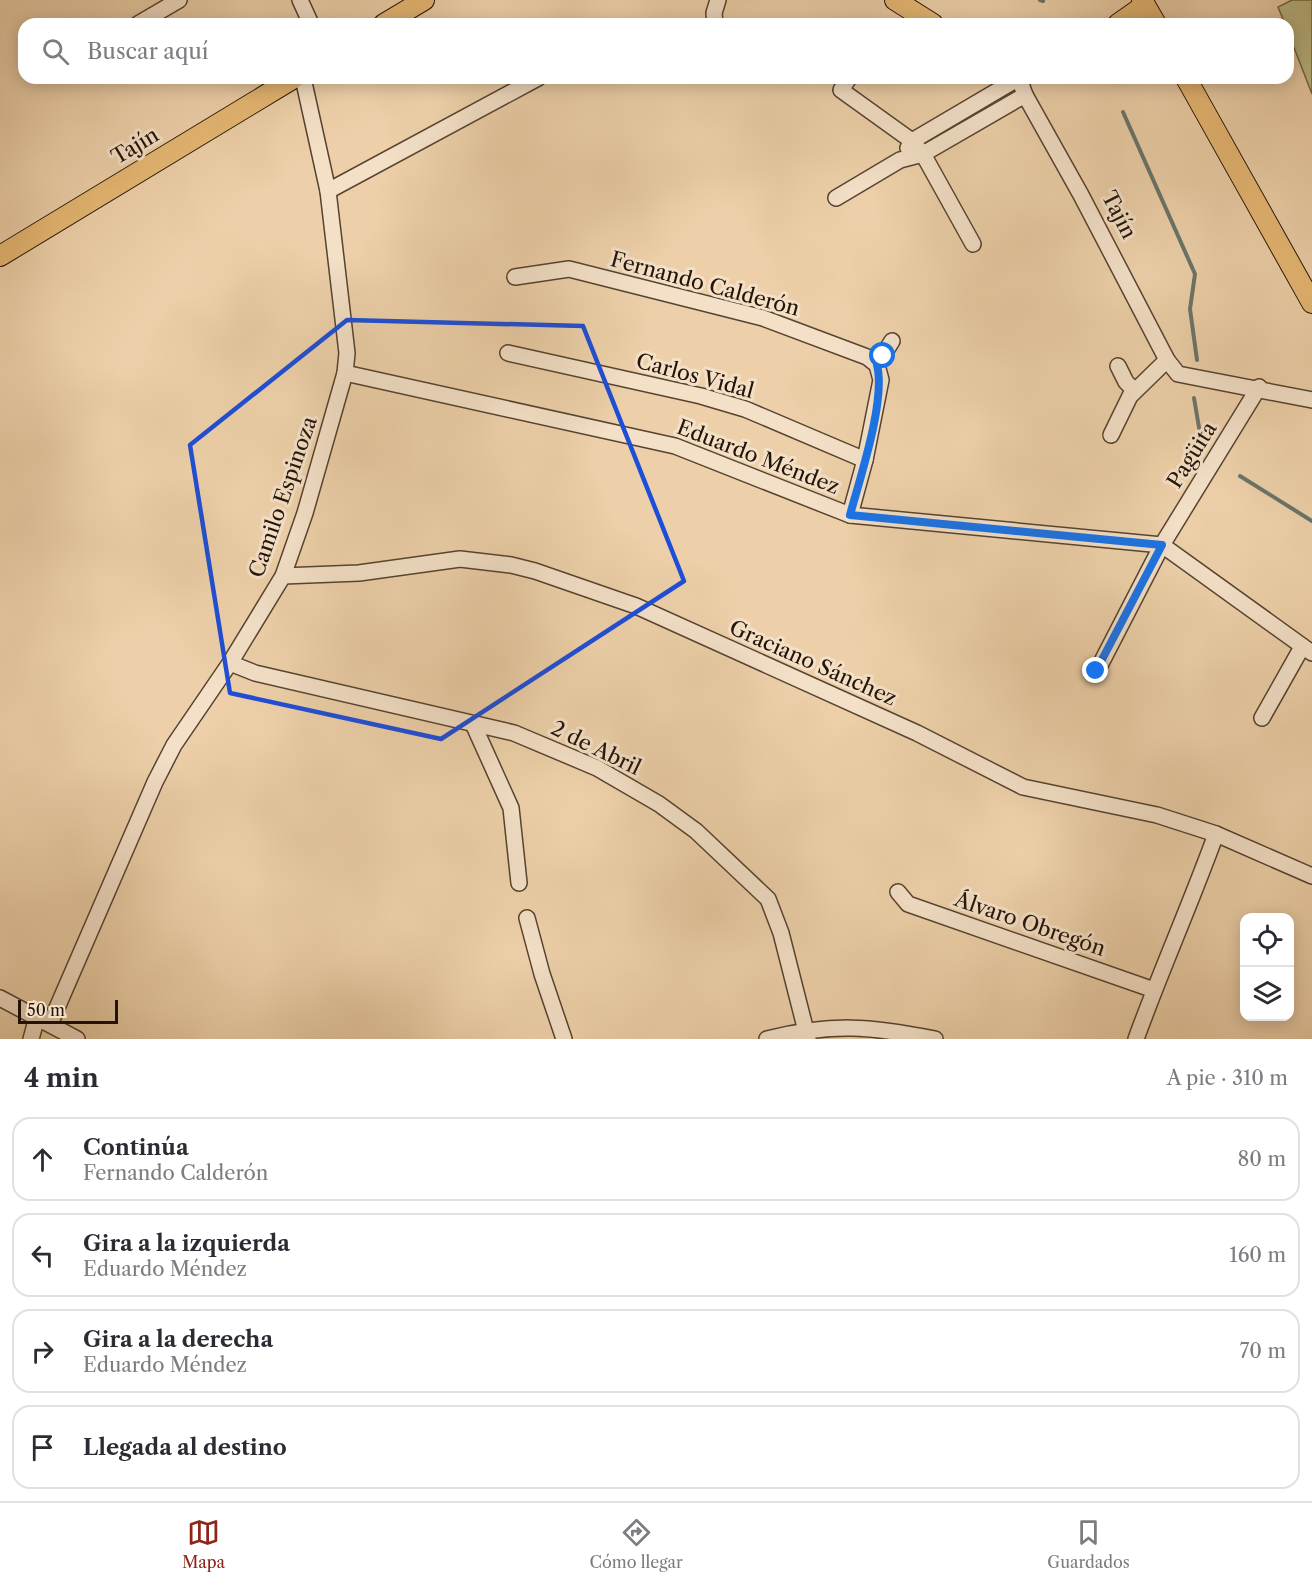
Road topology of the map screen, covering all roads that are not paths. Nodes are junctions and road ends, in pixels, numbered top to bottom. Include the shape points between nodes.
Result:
1 (179, 0) edge
2 (300, 0) edge
3 (424, 0) edge
4 (718, 0) edge
5 (895, 0) edge
6 (1146, 2) edge
7 (148, 18) edge
8 (308, 18) edge
9 (394, 18) edge
10 (714, 18) edge
11 (924, 18) edge
12 (1126, 18) edge
13 (1153, 18) edge
14 (284, 84) edge
15 (304, 84) edge
16 (527, 84) edge
17 (845, 84) edge
18 (1009, 84) edge
19 (1021, 84) edge
20 (1189, 84) edge
21 (1025, 95) junction
22 (964, 111) junction
23 (971, 126) junction
24 (912, 141) junction
25 (923, 154) junction
26 (900, 160) junction
27 (328, 192) junction
28 (836, 198) dead end
29 (974, 244) dead end
30 (0, 256) edge
31 (515, 277) dead end
32 (1312, 303) edge
33 (892, 341) dead end
34 (507, 353) dead end
35 (1167, 360) junction
36 (877, 365) junction
37 (1118, 366) dead end
38 (345, 373) junction
39 (1259, 387) junction
40 (1135, 391) junction
41 (1312, 400) edge
42 (1110, 435) dead end
43 (865, 460) junction
44 (850, 515) junction
45 (1162, 545) junction
46 (284, 576) junction
47 (1307, 650) edge
48 (230, 663) junction
49 (1096, 671) dead end
50 (1262, 718) dead end
51 (474, 726) junction
52 (1216, 834) junction
53 (1312, 876) edge
54 (519, 884) dead end
55 (898, 892) dead end
56 (527, 918) dead end
57 (1154, 990) junction
58 (0, 998) edge
59 (43, 1021) junction
60 (807, 1034) edge
61 (31, 1039) edge
62 (77, 1039) edge
63 (564, 1039) edge
64 (767, 1039) edge
65 (935, 1039) edge
66 (1136, 1039) edge

1 - 7 street
2 - 8 street
3 - 9 main road
4 - 10 street
5 - 11 main road
6 - 12 main road
6 - 13 main road
14 - 30 main road, Tajín
15 - 27 street, Camilo Espinoza
16 - 27 street
17 - 24 street via 841,90
18 - 22 street
19 - 21 street, Tajín
20 - 32 main road
21 - 23 street
21 - 35 street, Tajín
22 - 23 street
22 - 24 street
23 - 25 street
24 - 25 street
24 - 26 street
25 - 26 street
25 - 29 street
26 - 28 street
27 - 38 street, Camilo Espinoza via 347,353
31 - 36 street, Fernando Calderón via 569,269 694,299 763,318 867,357
33 - 36 street
34 - 43 street, Carlos Vidal via 745,409
35 - 39 street, Tajín via 1178,374
35 - 40 street
36 - 43 street via 881,380
37 - 40 street
38 - 44 street, Eduardo Méndez via 675,446
38 - 46 street, Camilo Espinoza
39 - 41 street
39 - 45 street, Pagüita
40 - 42 street
43 - 44 street
44 - 45 street, Eduardo Méndez
45 - 47 street
45 - 49 street
46 - 48 street, Camilo Espinoza
46 - 52 street, Graciano Sánchez via 359,573 460,559 511,565 636,606 917,734 1023,787 1157,815
47 - 50 street
48 - 51 street, 2 de Abril via 255,673
48 - 59 street, Camilo Espinoza via 174,745
51 - 54 street via 511,808
51 - 60 street, 2 de Abril via 514,733 597,768 659,804 712,846 768,899 781,933
52 - 53 street, Graciano Sánchez
52 - 57 street
55 - 57 street, Álvaro Obregón via 908,904
56 - 63 street
57 - 66 street
58 - 59 street
59 - 61 street, Camilo Espinoza
59 - 62 street
60 - 64 street
60 - 65 street via 844,1026

